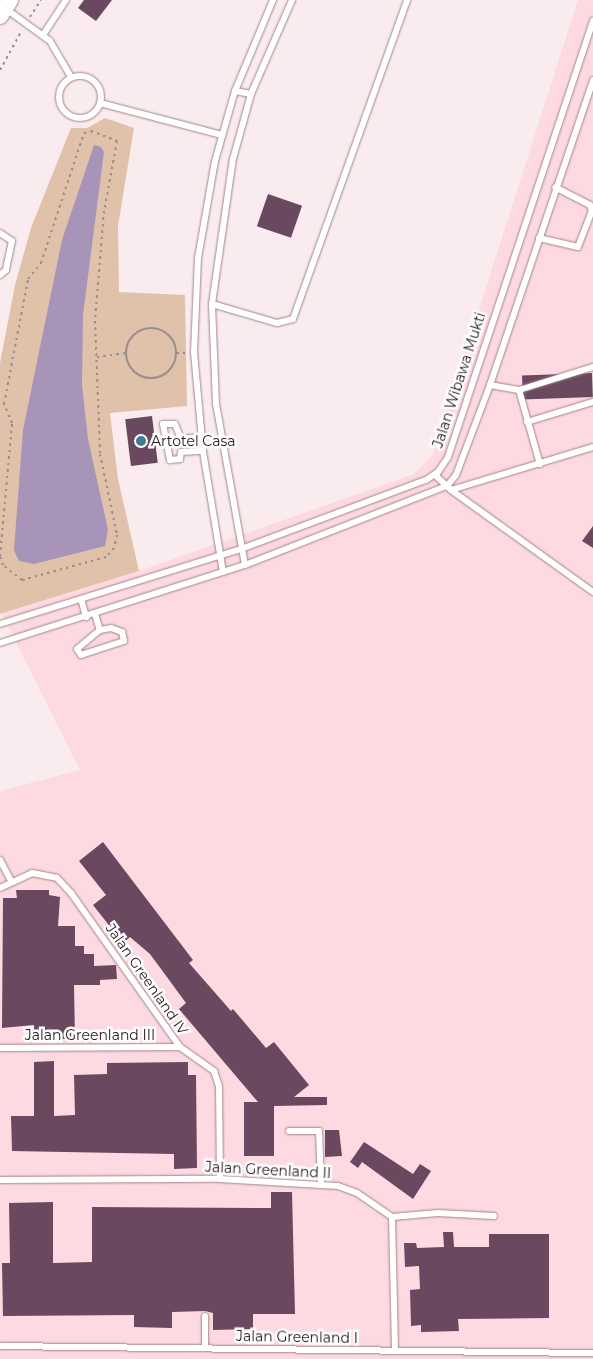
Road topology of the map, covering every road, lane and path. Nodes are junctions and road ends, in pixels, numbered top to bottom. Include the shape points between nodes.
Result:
1 (41, 0) edge
2 (66, 0) edge
3 (273, 0) edge
4 (292, 0) edge
5 (407, 0) edge
6 (5, 8) edge
7 (593, 20) edge
8 (26, 22) junction
9 (42, 34) junction
10 (0, 70) edge
11 (72, 77) junction
12 (593, 80) edge
13 (235, 91) junction
14 (252, 94) junction
15 (100, 103) junction
16 (222, 135) junction
17 (555, 187) junction
18 (0, 233) edge
19 (539, 238) junction
20 (0, 275) edge
21 (212, 304) junction
22 (126, 353) junction
23 (97, 357) junction
24 (593, 366) edge
25 (490, 385) junction
26 (519, 390) junction
27 (593, 402) edge
28 (526, 422) junction
29 (202, 437) junction
30 (593, 447) edge
31 (203, 451) junction
32 (540, 464) junction
33 (435, 475) junction
34 (449, 488) junction
35 (241, 549) junction
36 (220, 555) junction
37 (245, 565) junction
38 (223, 572) junction
39 (593, 592) edge
40 (81, 599) junction
41 (95, 614) junction
42 (86, 617) junction
43 (0, 624) edge
44 (100, 630) junction
45 (0, 643) edge
46 (0, 860) edge
47 (11, 881) junction
48 (0, 888) edge
49 (180, 1047) junction
50 (0, 1048) edge
51 (289, 1131) dead end
52 (220, 1179) junction
53 (0, 1180) edge
54 (321, 1184) junction
55 (494, 1216) dead end
56 (392, 1217) junction
57 (204, 1316) dead end
58 (0, 1346) edge
59 (205, 1348) junction
60 (395, 1350) junction
61 (590, 1355) edge

1 - 8 path
2 - 9 lane
3 - 13 lane
4 - 14 lane
5 - 21 lane via 293,320 277,323
6 - 8 lane
7 - 33 lane, Jalan Wibawa Mukti via 448,456
8 - 9 lane
8 - 10 path
9 - 11 lane via 61,55
11 - 15 lane via 83,76 94,81 100,91
11 - 15 lane via 62,84 58,96 65,112 76,118 88,116
12 - 17 lane, Jalan Wibawa Mukti
13 - 14 lane
13 - 16 lane
14 - 21 lane via 232,159
15 - 16 lane
16 - 29 lane via 198,258 194,353
17 - 19 lane, Jalan Wibawa Mukti
17 - 19 lane via 592,209 579,246
18 - 20 lane via 12,241 6,270
19 - 25 lane, Jalan Wibawa Mukti
21 - 35 lane via 216,404
22 - 22 path via 133,335 151,328 169,335 176,353 169,371 151,378 134,371
22 - 23 path
23 - 23 path via 100,454 117,534 114,548 106,557 22,580 2,566 0,556 12,423 4,404 28,279 41,263 84,133 91,130 117,141 104,211 96,290
24 - 26 lane
25 - 26 lane
25 - 34 lane, Jalan Wibawa Mukti
26 - 28 lane
27 - 28 lane
28 - 32 lane
29 - 31 lane
29 - 31 lane via 182,439 175,424 163,424 170,460 180,460 181,452
30 - 32 lane
31 - 36 lane
32 - 34 lane
33 - 34 lane
33 - 35 lane
34 - 37 lane
34 - 39 lane
35 - 36 lane
35 - 37 lane
36 - 38 lane
36 - 40 lane
37 - 38 lane
38 - 41 lane
40 - 42 lane
40 - 43 lane
41 - 42 lane
41 - 44 lane
42 - 45 lane
44 - 44 lane via 111,628 122,632 124,641 80,655 77,649
46 - 47 lane
47 - 48 lane, Jalan Greenland IV
47 - 49 lane, Jalan Greenland IV via 34,873 57,878
49 - 50 lane, Jalan Greenland III
49 - 52 lane, Jalan Greenland IV via 214,1071 219,1086
51 - 54 lane via 319,1131
52 - 53 lane, Jalan Greenland II
52 - 54 lane, Jalan Greenland II
54 - 56 lane, Jalan Greenland II via 357,1193
55 - 56 lane via 438,1213
56 - 60 lane
57 - 59 lane
58 - 59 lane, Jalan Greenland I
59 - 60 lane, Jalan Greenland I
60 - 61 lane, Jalan Greenland I

